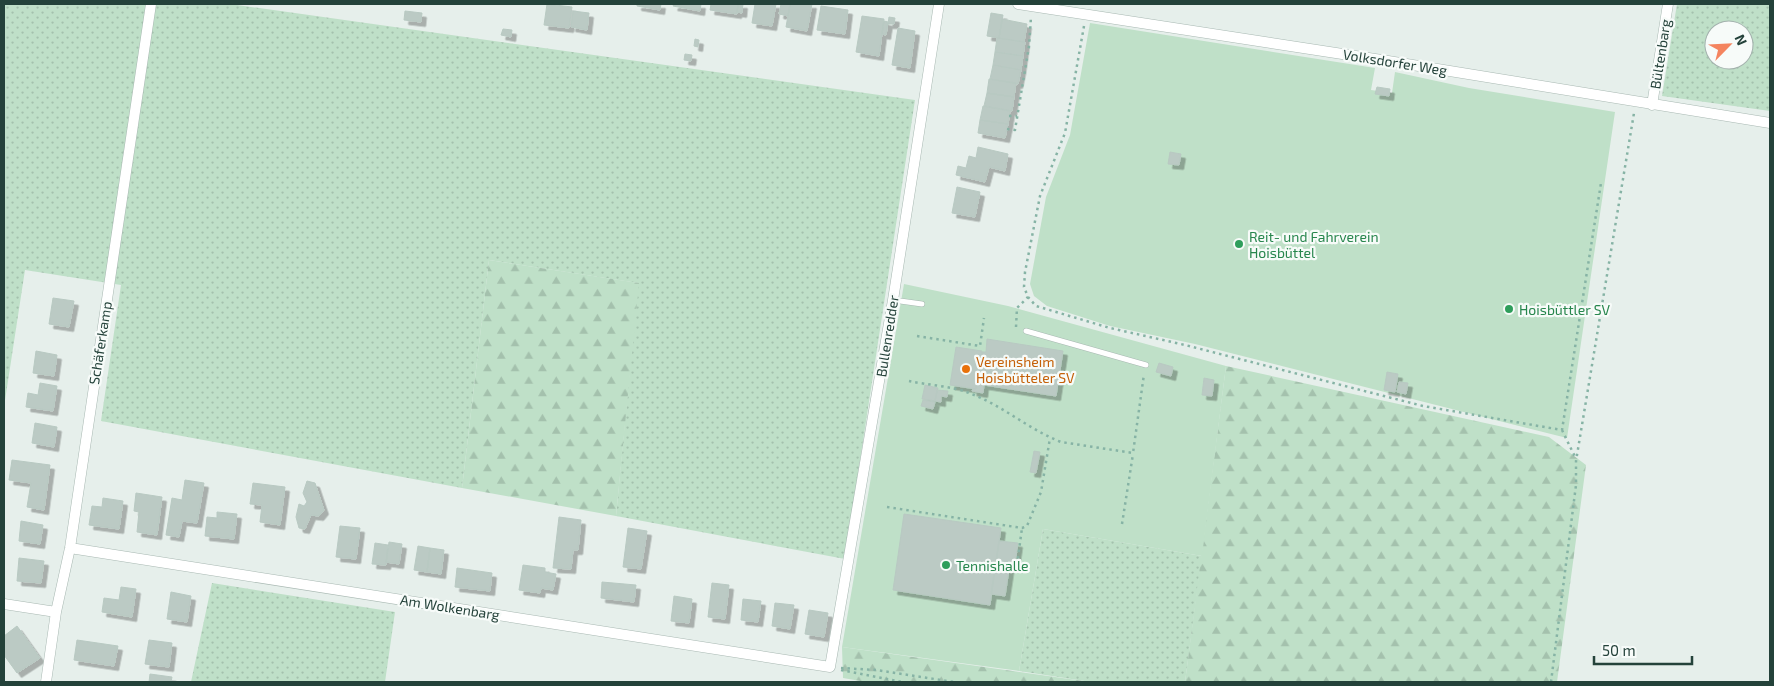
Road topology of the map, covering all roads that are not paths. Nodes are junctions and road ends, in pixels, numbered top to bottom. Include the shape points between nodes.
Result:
1 (151, 4) edge
2 (939, 4) edge
3 (1018, 4) edge
4 (1668, 4) edge
5 (1652, 105) junction
6 (1770, 123) edge
7 (893, 300) junction
8 (922, 304) dead end
9 (1026, 331) dead end
10 (1146, 365) road end
11 (70, 548) junction
12 (4, 604) edge
13 (56, 612) junction
14 (830, 667) joint
15 (46, 682) edge

1 - 11 street, Schäferkamp
2 - 7 street, Bullenredder
3 - 5 street, Volksdorfer Weg via 1398,62
4 - 5 street, Bültenbarg
5 - 6 street, Volksdorfer Weg
7 - 8 lane
7 - 14 street, Bullenredder
9 - 10 lane
11 - 13 street, Schäferkamp
11 - 14 street, Am Wolkenbarg
12 - 13 street
13 - 15 street, Schäferkamp

